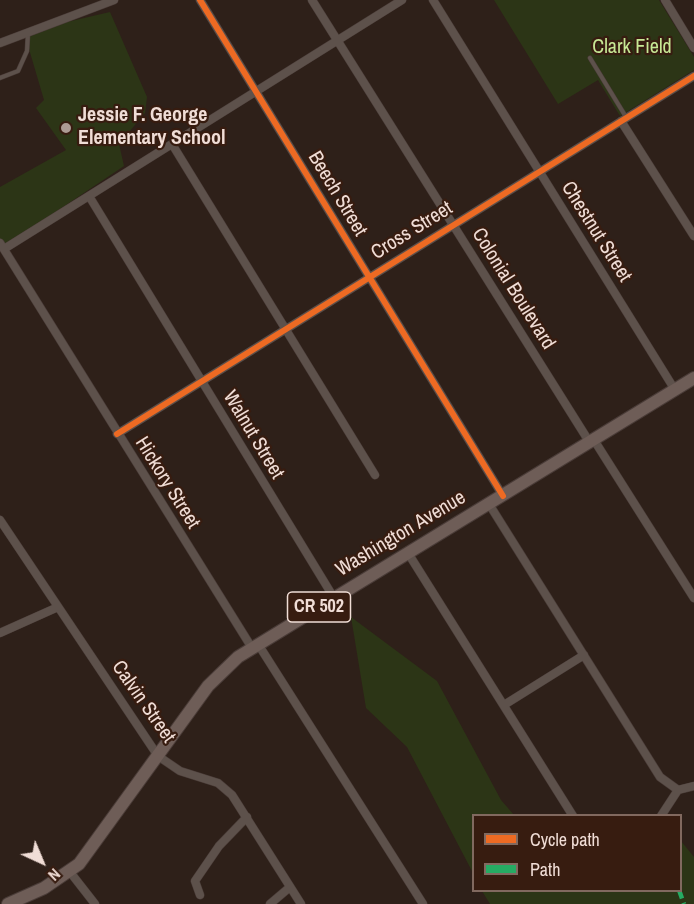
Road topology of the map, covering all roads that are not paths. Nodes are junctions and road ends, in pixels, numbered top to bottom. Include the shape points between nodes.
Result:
1 (114, 0) edge
2 (200, 0) edge
3 (312, 0) edge
4 (402, 0) edge
5 (433, 0) edge
6 (665, 0) edge
7 (28, 32) junction
8 (338, 41) junction
9 (0, 43) edge
10 (694, 48) edge
11 (590, 58) dead end
12 (694, 76) edge
13 (0, 78) edge
14 (258, 92) junction
15 (624, 119) junction
16 (172, 144) junction
17 (539, 172) junction
18 (89, 196) junction
19 (453, 225) junction
20 (694, 236) edge
21 (2, 246) edge
22 (368, 278) junction
23 (284, 330) junction
24 (694, 378) edge
25 (201, 381) junction
26 (675, 390) junction
27 (117, 434) junction
28 (592, 442) junction
29 (375, 475) dead end
30 (503, 496) junction
31 (489, 504) junction
32 (0, 520) edge
33 (408, 553) junction
34 (334, 598) junction
35 (694, 598) edge
36 (58, 607) junction
37 (0, 633) edge
38 (255, 646) junction
39 (584, 655) junction
40 (504, 705) junction
41 (158, 756) junction
42 (694, 786) edge
43 (678, 790) junction
44 (572, 814) edge
45 (662, 814) edge
46 (247, 818) junction
47 (70, 872) junction
48 (290, 887) junction
49 (200, 895) dead end
50 (8, 904) edge
51 (95, 904) edge
52 (270, 904) edge
53 (301, 904) edge
54 (423, 904) edge

1 - 7 street
2 - 14 street, Beech Street
3 - 8 street, Colonial Boulevard
4 - 8 street
5 - 17 street, Chestnut Street
6 - 10 street
7 - 9 street
7 - 13 lane via 27,51 18,71
8 - 14 street
8 - 19 street, Colonial Boulevard
11 - 15 lane
12 - 15 street, Cross Street
14 - 16 street
14 - 22 street, Beech Street
15 - 17 street, Cross Street
15 - 20 street
16 - 18 street
16 - 23 street
17 - 19 street, Cross Street
17 - 26 street, Chestnut Street
18 - 21 street
18 - 25 street, Walnut Street
19 - 22 street, Cross Street
19 - 28 street, Colonial Boulevard
21 - 27 street, Hickory Street
22 - 23 street, Cross Street
22 - 30 street, Beech Street
23 - 25 street, Cross Street
23 - 29 street
24 - 26 main road, Washington Avenue / CR 502
25 - 27 street, Cross Street
25 - 34 street, Walnut Street
26 - 28 main road, Washington Avenue / CR 502
27 - 38 street, Hickory Street
28 - 30 main road, Washington Avenue / CR 502
28 - 35 street, Colonial Boulevard
30 - 31 main road, Washington Avenue / CR 502
31 - 33 main road, Washington Avenue / CR 502
31 - 39 street
32 - 36 street, Calvin Street
33 - 34 main road, Washington Avenue / CR 502
33 - 40 street
34 - 38 main road, Washington Avenue / CR 502
36 - 37 street
36 - 41 street, Calvin Street
38 - 41 main road, Washington Avenue / CR 502 via 207,686
38 - 54 street, Hickory Street
39 - 40 street
39 - 43 street via 660,777
40 - 44 street
41 - 46 street, Calvin Street via 180,771 225,788
41 - 47 main road, Washington Avenue / CR 502 via 91,850
42 - 43 street
43 - 45 street
46 - 48 street, Calvin Street
46 - 49 street via 219,846 195,881
47 - 50 main road, Washington Avenue / CR 502
47 - 51 street
48 - 52 street
48 - 53 street, Calvin Street

